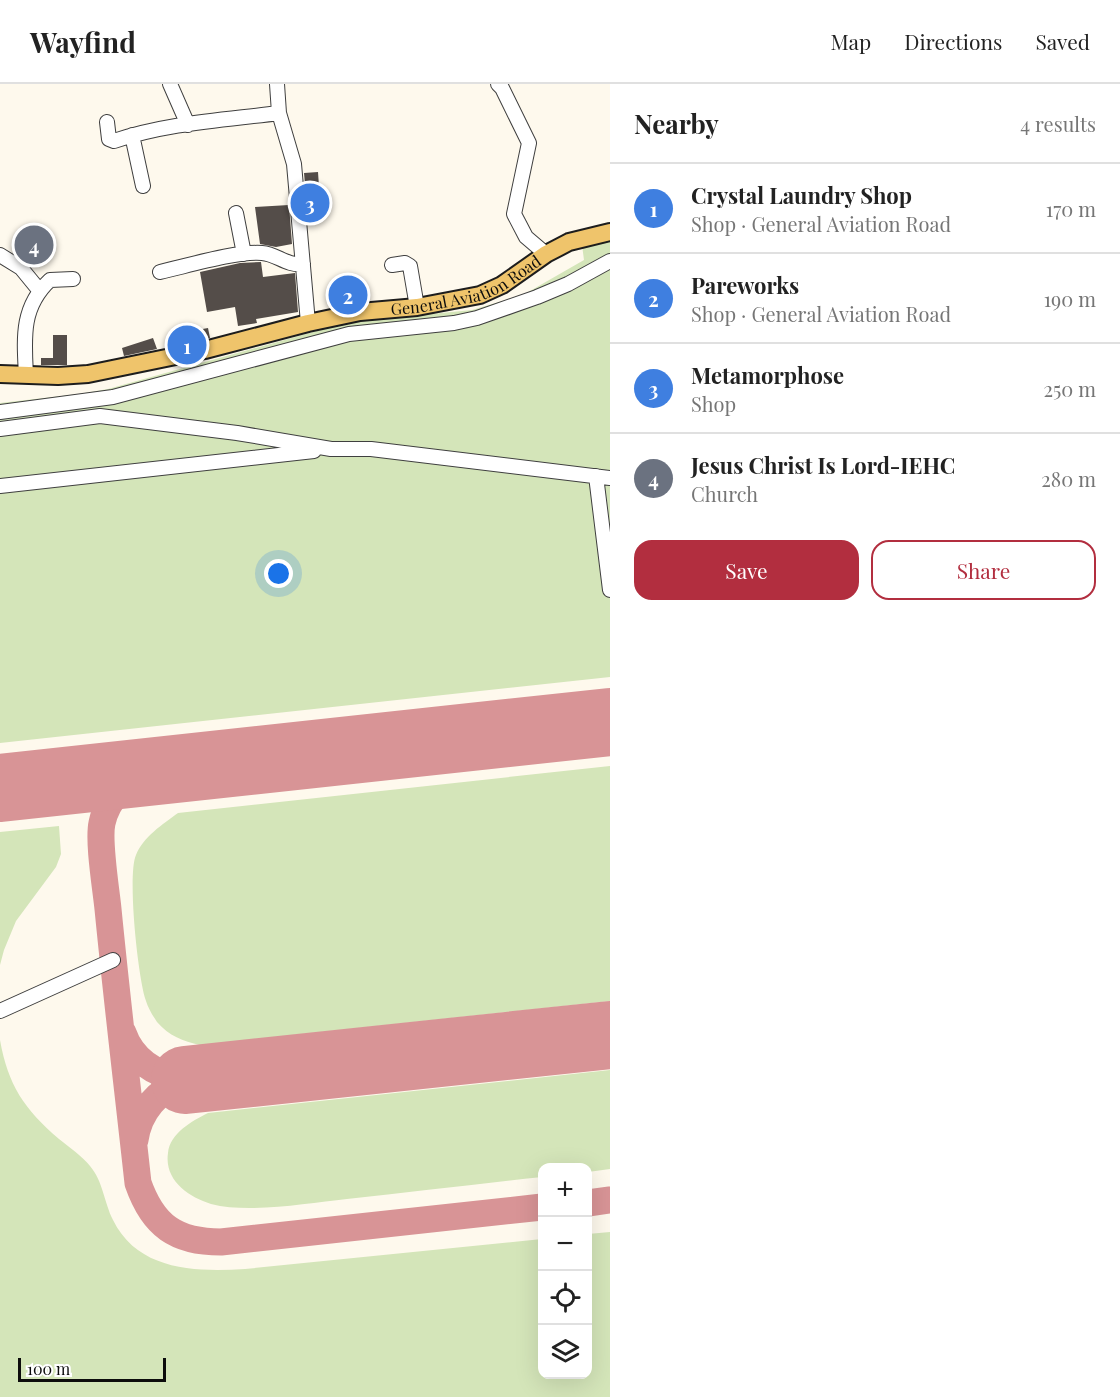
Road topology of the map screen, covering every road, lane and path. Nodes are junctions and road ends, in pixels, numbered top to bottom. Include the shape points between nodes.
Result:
1 (170, 84) edge
2 (276, 84) edge
3 (498, 84) edge
4 (279, 113) junction
5 (107, 122) dead end
6 (188, 125) junction
7 (132, 135) junction
8 (143, 186) dead end
9 (236, 213) dead end
10 (610, 232) edge
11 (244, 254) junction
12 (546, 254) junction
13 (0, 255) edge
14 (610, 261) edge
15 (303, 264) junction
16 (392, 265) dead end
17 (160, 272) dead end
18 (73, 279) dead end
19 (39, 290) junction
20 (417, 307) junction
21 (308, 323) junction
22 (0, 374) edge
23 (26, 375) junction
24 (0, 412) edge
25 (0, 429) edge
26 (330, 448) junction
27 (603, 477) edge
28 (0, 486) edge
29 (610, 590) edge
30 (114, 960) dead end
31 (0, 1011) edge

1 - 6 street
2 - 4 street
3 - 12 street via 529,143 514,214 526,237
4 - 6 street
4 - 15 street via 294,164
5 - 7 street via 111,141
6 - 7 street
7 - 8 street
9 - 11 street
10 - 12 main road, General Aviation Road via 569,242
11 - 15 street via 264,253 293,265
11 - 17 street
12 - 20 main road, General Aviation Road via 502,285 480,295
13 - 19 street via 21,268
14 - 24 street via 568,284 477,318 349,334 113,397
15 - 21 street
16 - 20 street via 410,266
18 - 19 street via 50,279
19 - 23 street via 27,316
20 - 21 main road, General Aviation Road via 360,312
21 - 23 main road, General Aviation Road via 205,350 88,374
22 - 23 main road, General Aviation Road
25 - 26 street via 100,416
26 - 27 street via 371,449
26 - 28 street
27 - 29 street
30 - 31 street

